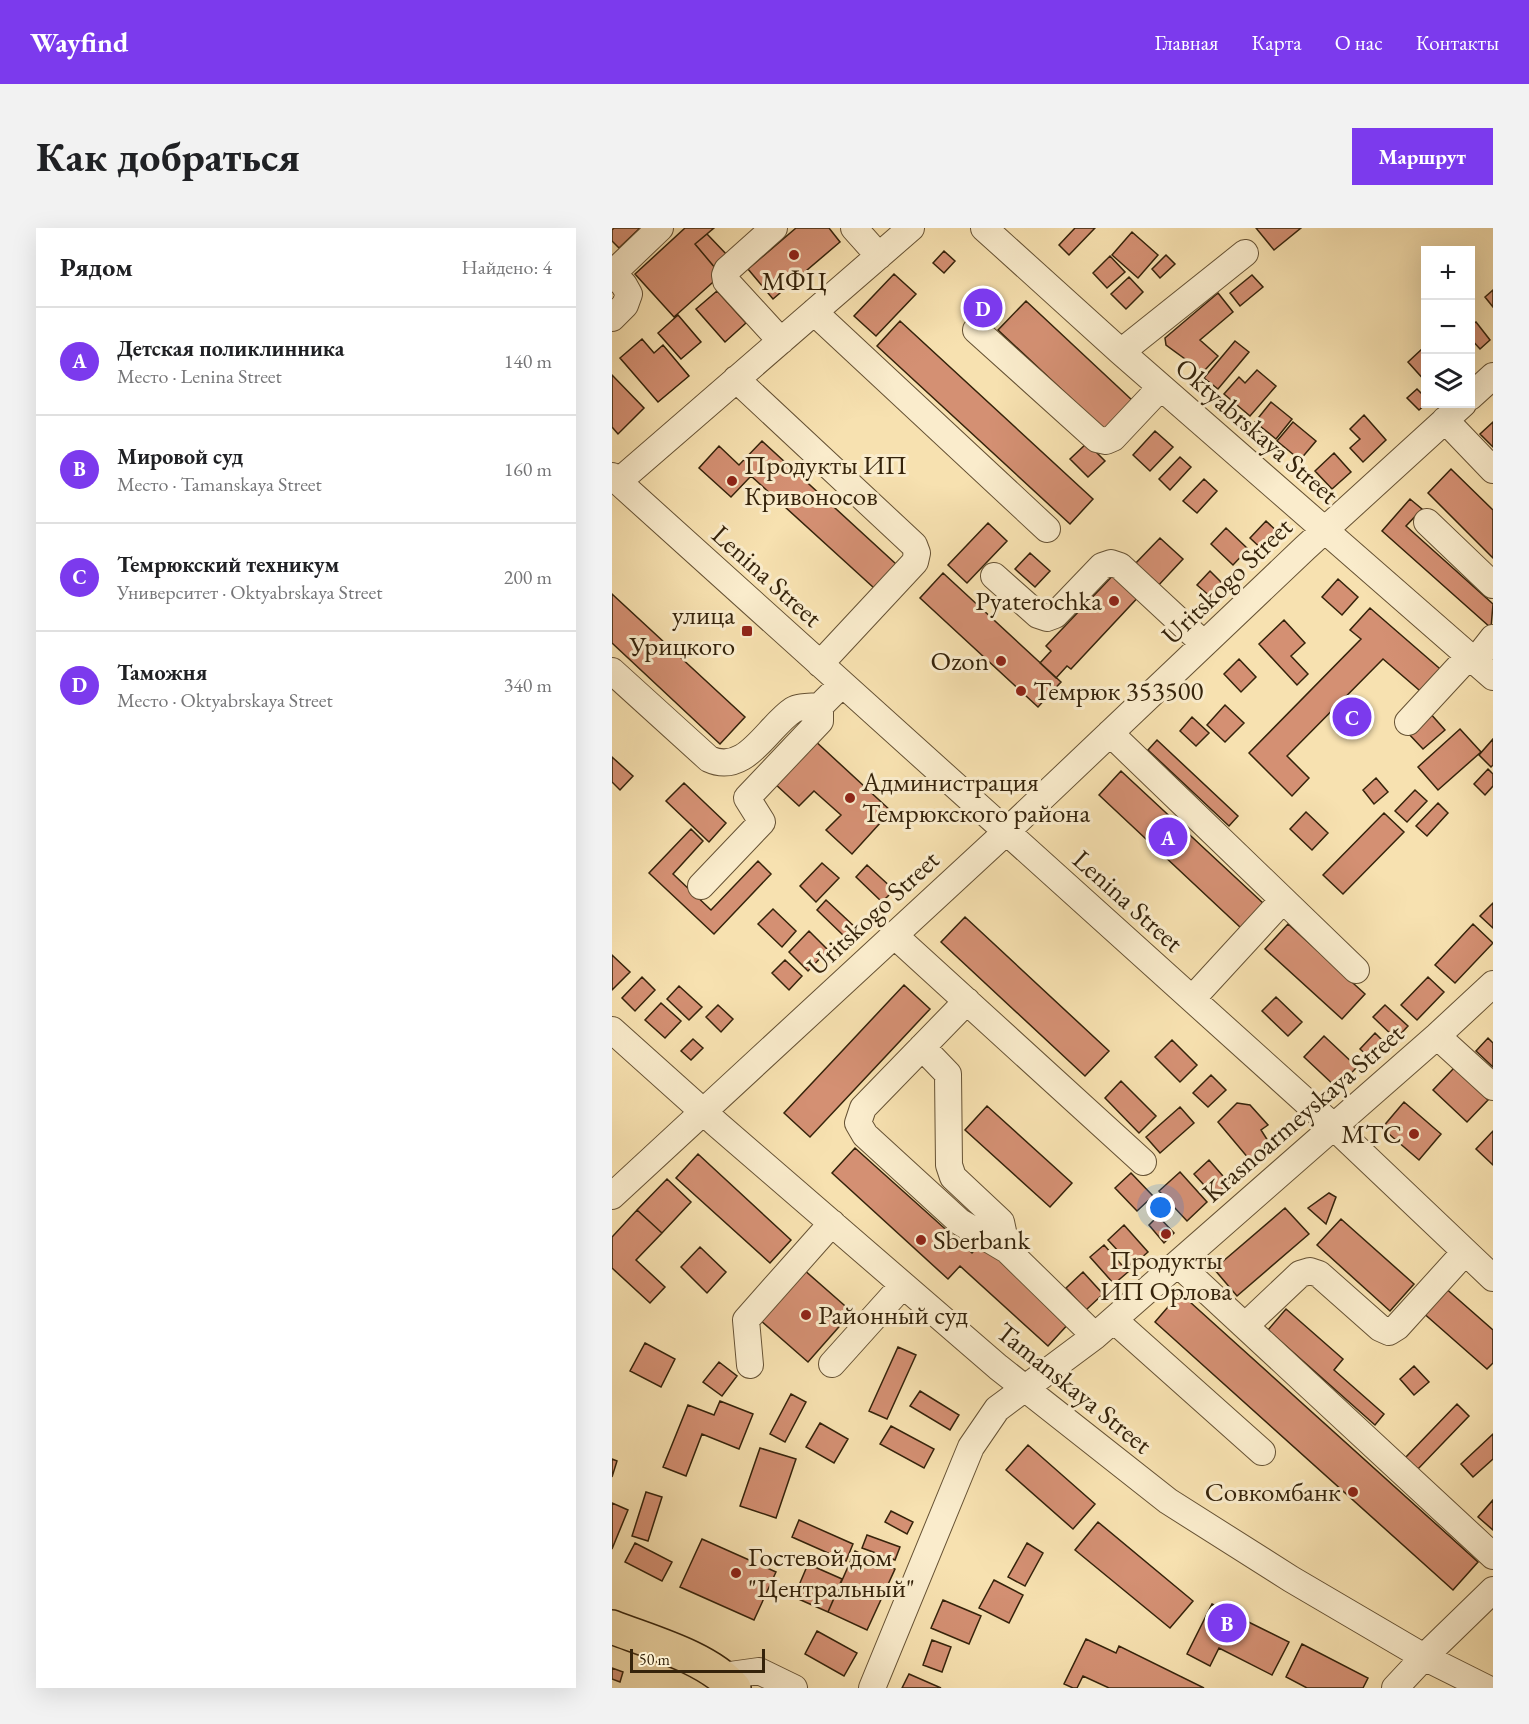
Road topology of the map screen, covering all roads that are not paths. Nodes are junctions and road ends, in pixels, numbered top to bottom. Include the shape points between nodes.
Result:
1 (660, 228) edge
2 (774, 228) edge
3 (854, 228) edge
4 (911, 228) edge
5 (984, 228) edge
6 (1245, 253) dead end
7 (879, 256) junction
8 (612, 272) edge
9 (814, 312) junction
10 (612, 318) edge
11 (976, 330) dead end
12 (781, 341) junction
13 (1121, 352) junction
14 (1493, 376) edge
15 (736, 380) junction
16 (1161, 387) junction
17 (1475, 392) edge
18 (1454, 412) edge
19 (1493, 470) edge
20 (617, 487) edge
21 (1427, 522) dead end
22 (1047, 529) dead end
23 (1325, 529) junction
24 (994, 576) dead end
25 (1493, 585) edge
26 (1493, 638) edge
27 (1204, 644) junction
28 (819, 664) junction
29 (1479, 665) edge
30 (612, 671) edge
31 (842, 684) junction
32 (820, 706) junction
33 (1408, 722) dead end
34 (1110, 733) junction
35 (1006, 832) junction
36 (701, 886) dead end
37 (1282, 900) junction
38 (894, 935) junction
39 (1356, 970) dead end
40 (1493, 984) edge
41 (1192, 999) junction
42 (967, 1001) junction
43 (612, 1030) edge
44 (1437, 1036) junction
45 (922, 1047) junction
46 (1493, 1087) edge
47 (702, 1111) junction
48 (1334, 1127) junction
49 (1143, 1162) dead end
50 (612, 1196) edge
51 (832, 1223) junction
52 (1007, 1250) junction
53 (1466, 1252) junction
54 (1178, 1263) junction
55 (1493, 1278) edge
56 (903, 1285) junction
57 (1245, 1326) junction
58 (1104, 1328) junction
59 (832, 1364) dead end
60 (750, 1365) dead end
61 (1025, 1389) junction
62 (1262, 1452) dead end
63 (1493, 1556) edge
64 (1493, 1590) edge
65 (612, 1627) edge
66 (1424, 1657) junction
67 (729, 1682) edge
68 (794, 1688) edge
69 (872, 1688) edge
70 (1395, 1688) edge
71 (1486, 1688) edge

1 - 8 street
2 - 12 street via 725,275 726,281
3 - 7 street
4 - 7 street
5 - 13 street, Oktyabrskaya Street
6 - 13 street
7 - 9 street
8 - 10 street via 629,294 625,305
9 - 12 street
9 - 22 street
11 - 16 street via 1097,439 1113,438
12 - 15 street
13 - 16 street, Oktyabrskaya Street
14 - 17 street
15 - 20 street
15 - 28 street via 914,545 917,554 915,561
16 - 23 street, Oktyabrskaya Street
18 - 19 street
18 - 23 street, Uritskogo Street
20 - 28 street, Lenina Street
21 - 25 street
23 - 27 street, Uritskogo Street
23 - 29 street, Oktyabrskaya Street
24 - 27 street via 1038,615 1047,618 1055,615 1102,566 1111,563 1120,566
26 - 29 street
27 - 34 street, Uritskogo Street
28 - 31 street, Lenina Street
29 - 33 street
30 - 32 street via 718,763 729,763 750,752 794,709
31 - 32 street
31 - 35 street, Lenina Street
32 - 36 street via 819,721 747,798 762,822
34 - 35 street, Uritskogo Street
34 - 37 street
35 - 38 street, Uritskogo Street
35 - 41 street, Lenina Street
37 - 39 street
37 - 41 street
38 - 42 street
38 - 47 street, Uritskogo Street
40 - 44 street, Krasnoarmeyskaya Street
41 - 48 street, Lenina Street
42 - 45 street
42 - 49 street
43 - 47 street, Tamanskaya Street
44 - 46 street
44 - 48 street, Krasnoarmeyskaya Street
45 - 52 street via 948,1074 950,1171 1001,1222
45 - 52 street via 864,1108 858,1123 865,1135 960,1222
47 - 50 street, Uritskogo Street
47 - 51 street, Tamanskaya Street
48 - 53 street, Lenina Street
48 - 54 street, Krasnoarmeyskaya Street
51 - 56 street, Tamanskaya Street
51 - 60 street via 746,1320
52 - 58 street
53 - 55 street, Lenina Street
53 - 57 street via 1389,1332 1380,1329 1319,1274 1310,1271 1300,1274
54 - 57 street
54 - 58 street, Krasnoarmeyskaya Street
56 - 59 street
56 - 61 street, Tamanskaya Street
57 - 63 street
58 - 61 street, Krasnoarmeyskaya Street
58 - 62 street
61 - 66 street, Tamanskaya Street via 1168,1501
61 - 69 street, Krasnoarmeyskaya Street via 997,1409 971,1447
64 - 66 street
65 - 67 main road via 690,1658
66 - 70 street
66 - 71 street, Tamanskaya Street
67 - 68 street via 759,1671

